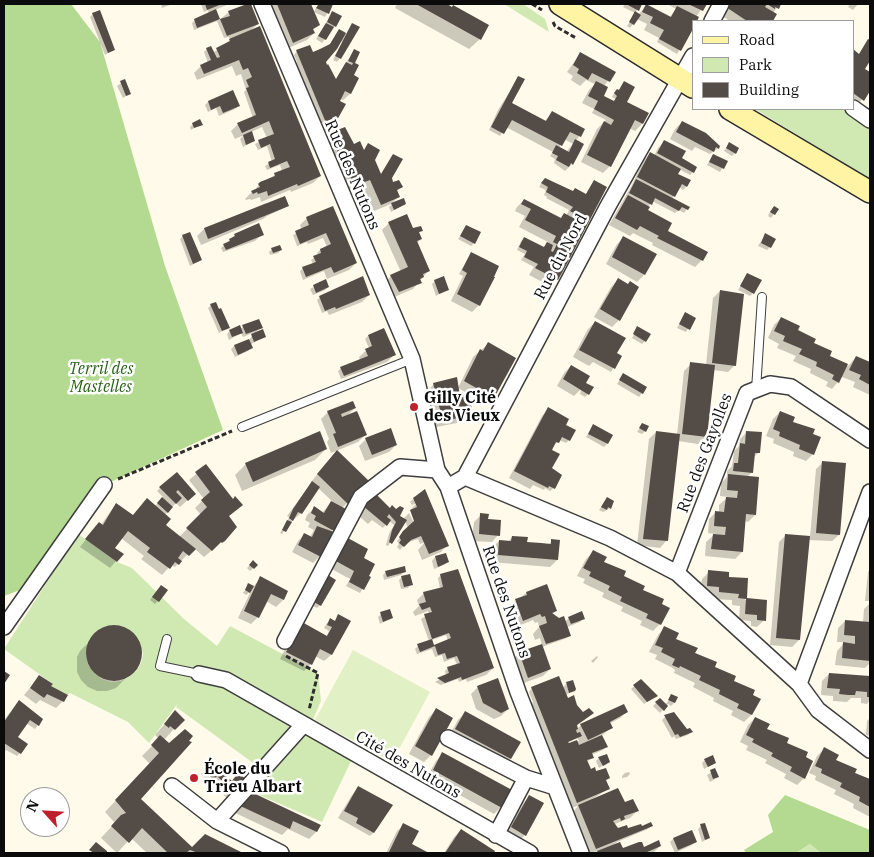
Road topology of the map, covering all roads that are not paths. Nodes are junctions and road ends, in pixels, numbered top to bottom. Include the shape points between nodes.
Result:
1 (262, 4) edge
2 (560, 4) edge
3 (692, 60) edge
4 (686, 83) edge
5 (854, 109) edge
6 (732, 110) edge
7 (870, 120) edge
8 (870, 192) edge
9 (762, 297) dead end
10 (412, 359) junction
11 (756, 390) junction
12 (242, 427) road end
13 (870, 440) edge
14 (438, 470) junction
15 (465, 478) junction
16 (104, 485) road end
17 (448, 487) junction
18 (870, 492) edge
19 (677, 574) junction
20 (4, 627) edge
21 (167, 639) dead end
22 (285, 641) road end
23 (199, 674) joint
24 (799, 684) junction
25 (303, 725) junction
26 (448, 738) dead end
27 (870, 750) edge
28 (526, 778) junction
29 (172, 786) dead end
30 (555, 787) junction
31 (217, 821) junction
32 (496, 835) junction
33 (281, 853) edge
34 (530, 853) edge
35 (581, 853) edge

1 - 10 street, Rue des Nutons
2 - 4 main road
3 - 4 street, Rue du Nord
4 - 15 street, Rue du Nord via 608,206
5 - 7 street
6 - 8 main road
9 - 11 lane
10 - 12 lane
10 - 14 street, Rue des Nutons
11 - 13 street, Rue des Gayolles via 770,384 791,387
11 - 19 street, Rue des Gayolles via 747,393
14 - 17 street, Rue des Nutons
14 - 22 street via 400,467 361,497
15 - 17 street
15 - 19 street via 610,538
16 - 20 street
17 - 30 street, Rue des Nutons via 518,692
18 - 24 street
19 - 24 street
21 - 23 lane via 160,666
23 - 25 street, Cité des Nutons via 226,680
24 - 27 street via 818,710
25 - 31 street
25 - 32 street, Cité des Nutons
26 - 28 street
28 - 30 street
28 - 32 street
29 - 31 street
30 - 35 street, Rue des Nutons
31 - 33 street
32 - 34 street, Cité des Nutons

